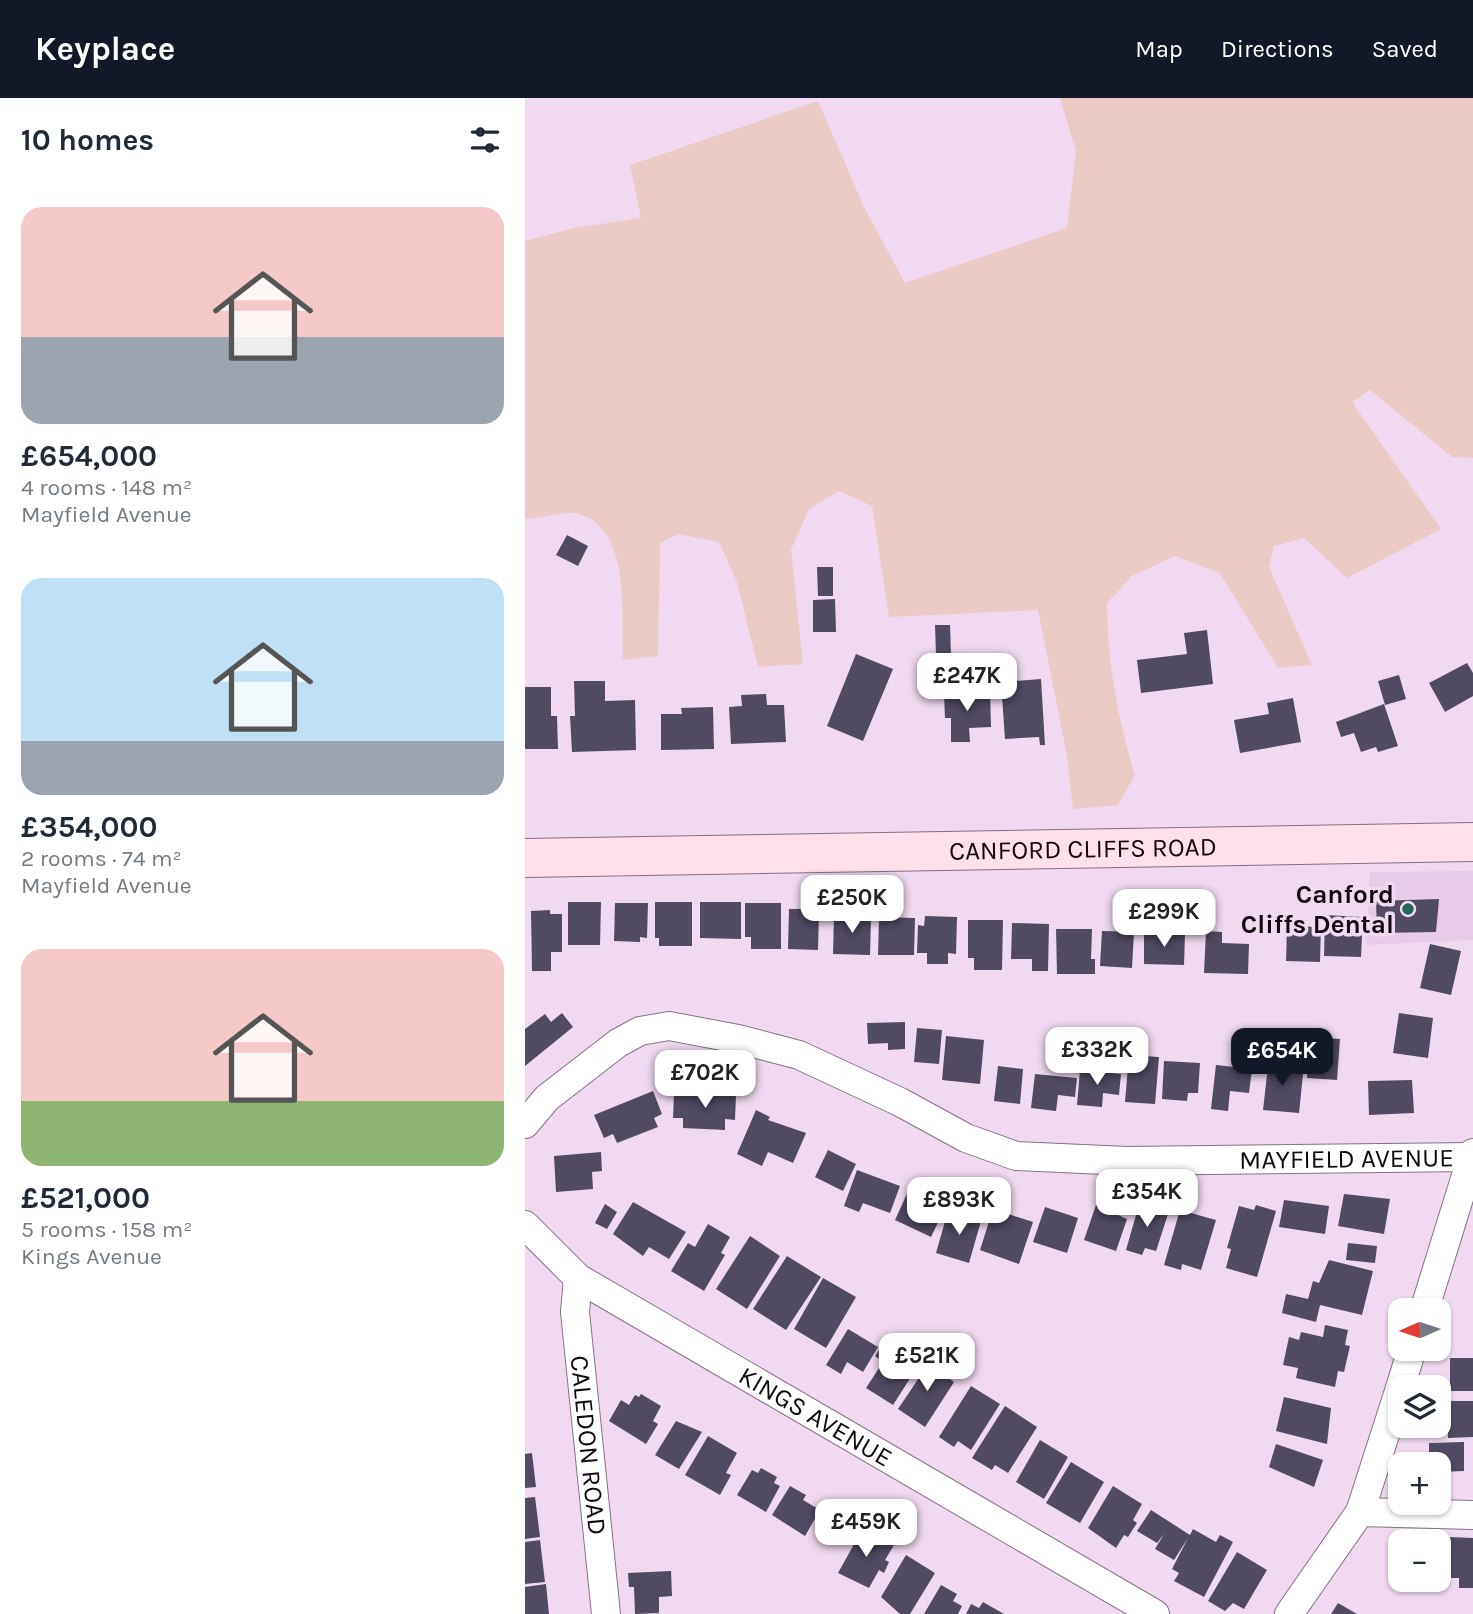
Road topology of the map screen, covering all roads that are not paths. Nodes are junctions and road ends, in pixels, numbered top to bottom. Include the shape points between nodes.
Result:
1 (1473, 842) edge
2 (525, 858) edge
3 (525, 1125) edge
4 (1473, 1156) edge
5 (525, 1225) edge
6 (578, 1278) junction
7 (1428, 1298) edge
8 (1388, 1426) edge
9 (1360, 1513) junction
10 (1473, 1515) edge
11 (605, 1614) edge
12 (1155, 1614) edge
13 (1289, 1614) edge

1 - 2 street, CANFORD CLIFFS ROAD
3 - 4 street, MAYFIELD AVENUE via 547,1098 618,1043 640,1031 669,1026 799,1055 966,1138 1016,1156 1128,1161
4 - 7 street
5 - 6 street, KINGS AVENUE
6 - 11 street, CALEDON ROAD via 575,1312
6 - 12 street, KINGS AVENUE
8 - 9 street
9 - 10 street
9 - 13 street

